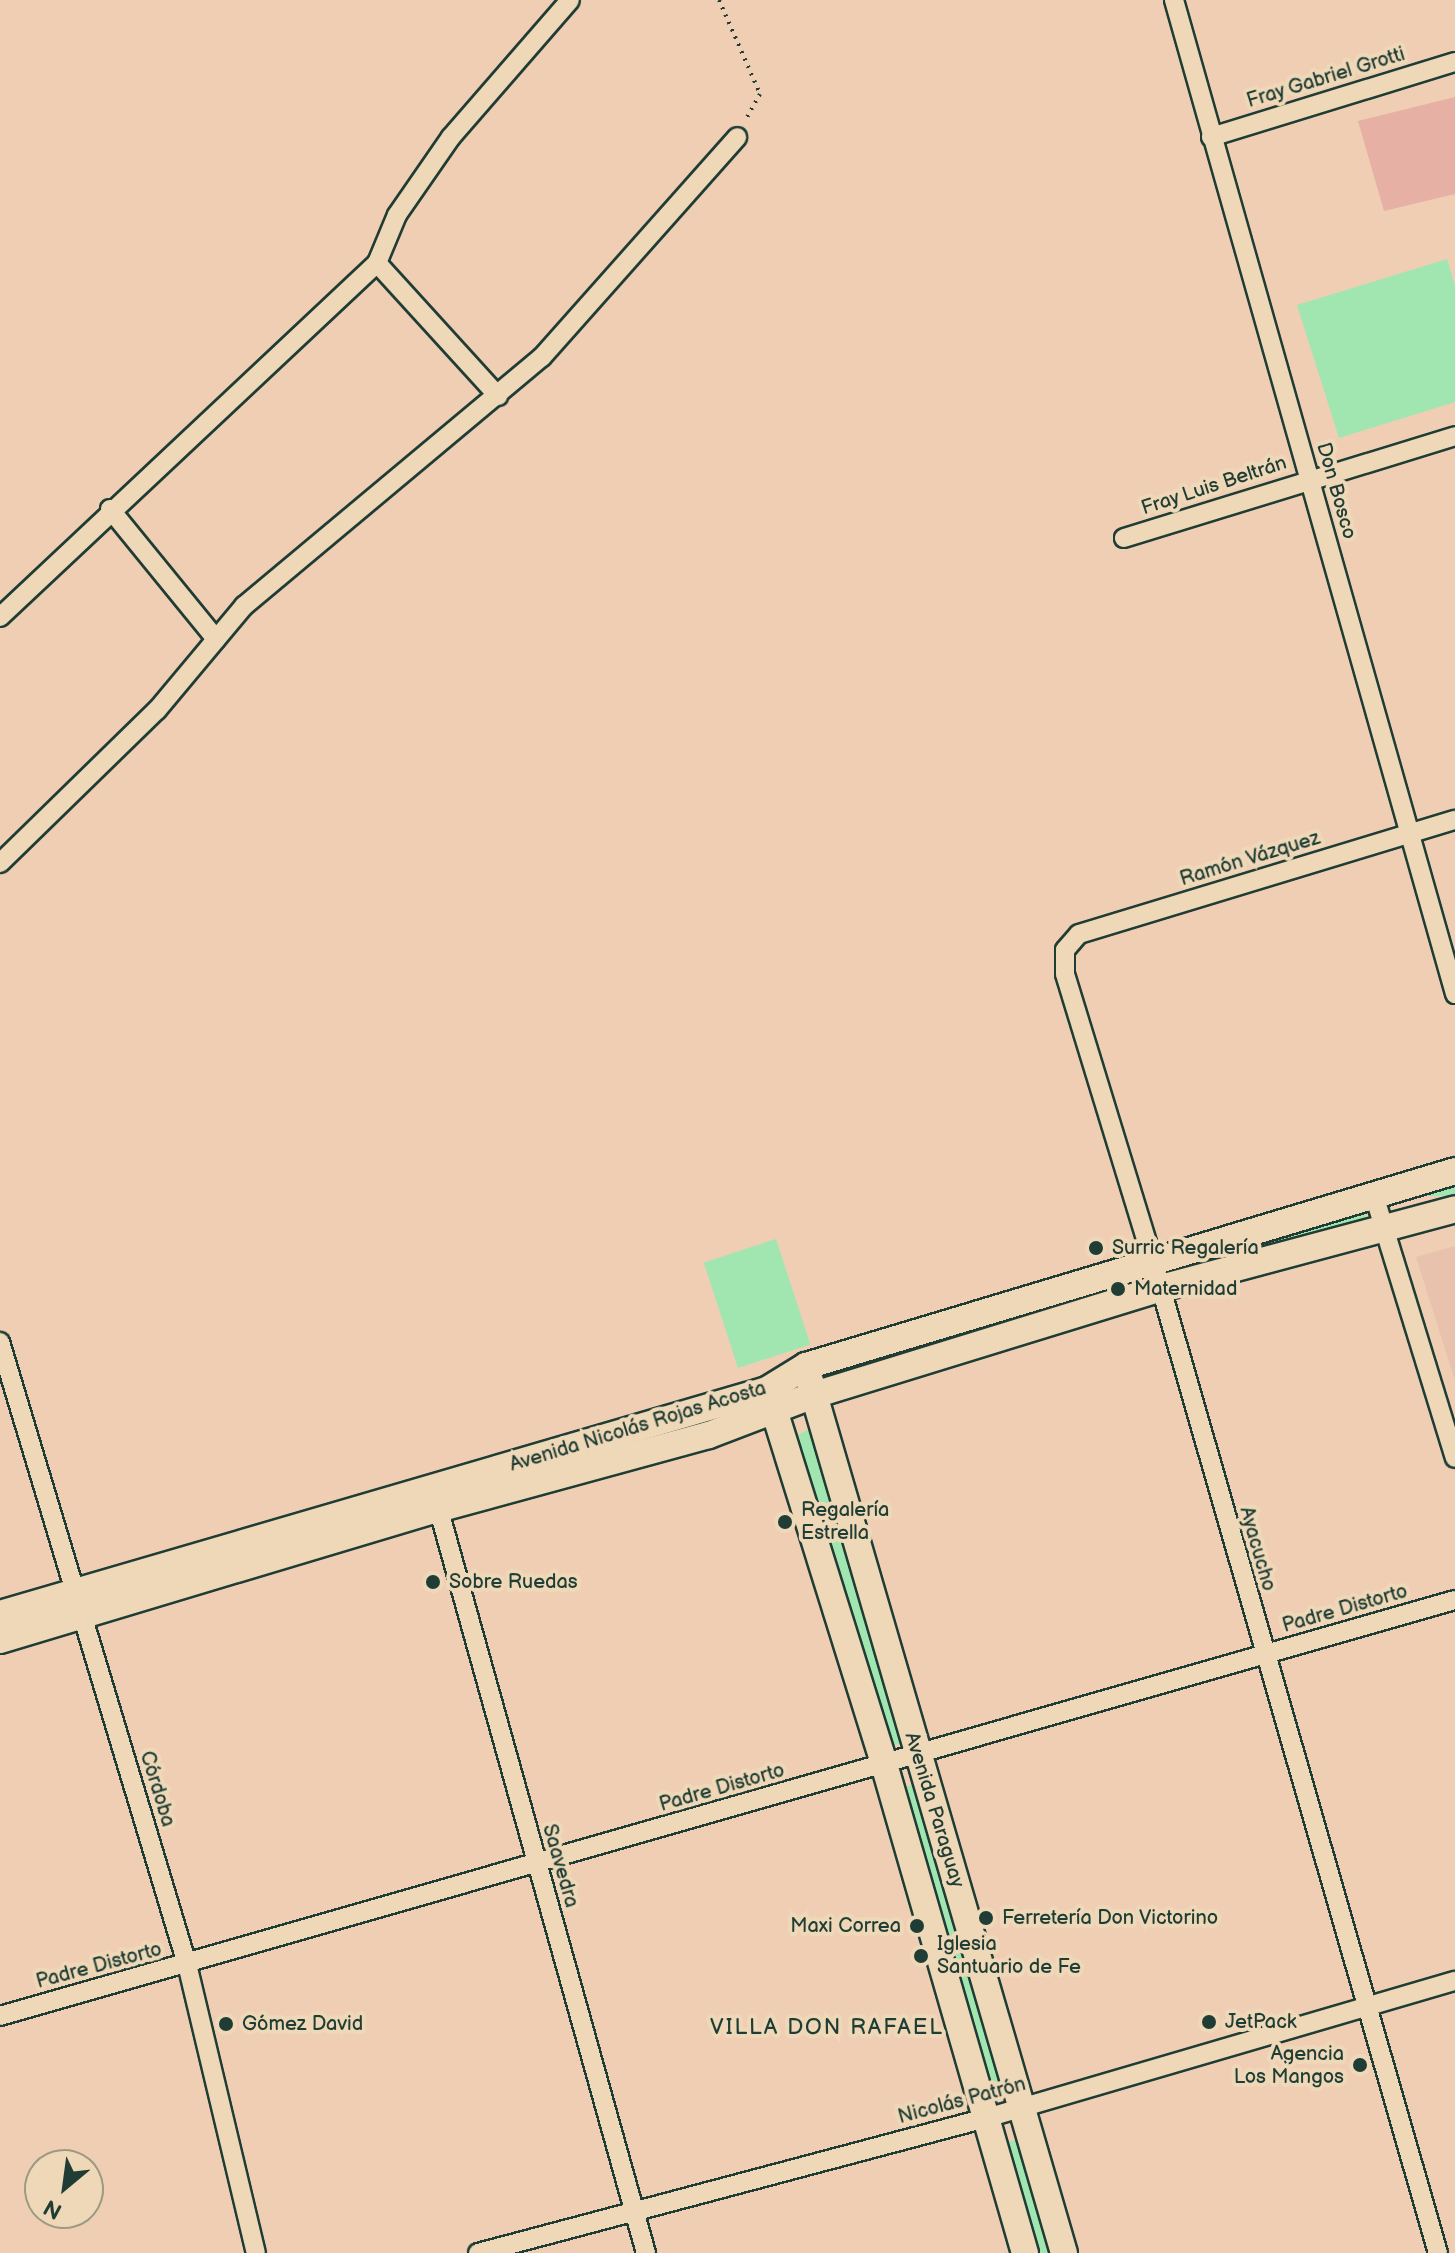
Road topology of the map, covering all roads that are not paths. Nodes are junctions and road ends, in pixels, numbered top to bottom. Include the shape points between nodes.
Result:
1 (570, 0) edge
2 (1174, 0) edge
3 (1455, 62) edge
4 (737, 137) road end
5 (1211, 137) junction
6 (377, 263) junction
7 (498, 396) junction
8 (1455, 436) edge
9 (1309, 478) junction
10 (110, 509) junction
11 (1124, 538) dead end
12 (0, 617) edge
13 (216, 639) junction
14 (1455, 820) edge
15 (1410, 833) junction
16 (0, 863) edge
17 (1065, 950) joint
18 (1455, 994) edge
19 (1455, 1171) edge
20 (1374, 1195) junction
21 (1455, 1209) edge
22 (1384, 1229) junction
23 (1152, 1261) junction
24 (1161, 1288) junction
25 (0, 1342) edge
26 (806, 1366) junction
27 (814, 1395) junction
28 (772, 1402) junction
29 (1455, 1458) edge
30 (436, 1499) junction
31 (1455, 1600) edge
32 (78, 1604) junction
33 (0, 1614) edge
34 (0, 1640) edge
35 (1264, 1655) junction
36 (917, 1754) junction
37 (884, 1764) junction
38 (537, 1864) junction
39 (187, 1964) junction
40 (1455, 1981) edge
41 (1365, 2006) junction
42 (0, 2016) edge
43 (1022, 2107) junction
44 (986, 2118) junction
45 (634, 2213) junction
46 (256, 2253) edge
47 (478, 2253) edge
48 (646, 2253) edge
49 (1025, 2253) edge
50 (1064, 2253) edge
51 (1438, 2253) edge

1 - 6 street via 451,137 397,215
2 - 5 street, Don Bosco
3 - 5 street, Fray Gabriel Grotti
4 - 7 street via 542,357
5 - 9 street, Don Bosco
6 - 7 street
6 - 10 street
7 - 13 street via 244,606
8 - 9 street, Fray Luis Beltrán
9 - 11 street, Fray Luis Beltrán
9 - 15 street, Don Bosco
10 - 12 street
10 - 13 street
13 - 16 street via 157,710
14 - 15 street, Ramón Vázquez
15 - 17 street, Ramón Vázquez via 1079,934
15 - 18 street, Don Bosco
17 - 23 street, Ayacucho via 1065,974
19 - 20 main road, Avenida Nicolás Rojas Acosta
20 - 22 street
20 - 23 main road, Avenida Nicolás Rojas Acosta
21 - 22 main road, Avenida Nicolás Rojas Acosta
22 - 24 main road, Avenida Nicolás Rojas Acosta
22 - 29 street
23 - 24 street, Ayacucho
23 - 26 main road, Avenida Nicolás Rojas Acosta
24 - 27 main road, Avenida Nicolás Rojas Acosta
24 - 35 street, Ayacucho
25 - 32 street, Córdoba
26 - 27 main road, Avenida Paraguay
26 - 28 main road, Avenida Nicolás Rojas Acosta
27 - 28 main road, Avenida Nicolás Rojas Acosta
27 - 36 main road, Avenida Paraguay
28 - 30 main road, Avenida Nicolás Rojas Acosta
28 - 37 main road, Avenida Paraguay
30 - 32 main road, Avenida Nicolás Rojas Acosta
30 - 38 street, Saavedra
31 - 35 street, Padre Distorto
32 - 33 main road, Avenida Nicolás Rojas Acosta
32 - 34 main road, Avenida Nicolás Rojas Acosta
32 - 39 street, Córdoba
35 - 36 street, Padre Distorto
35 - 41 street, Ayacucho
36 - 37 street, Padre Distorto
36 - 43 main road, Avenida Paraguay
37 - 38 street, Padre Distorto
37 - 44 main road, Avenida Paraguay
38 - 39 street, Padre Distorto
38 - 45 street, Saavedra
39 - 42 street, Padre Distorto
39 - 46 street, Córdoba
40 - 41 street, Nicolás Patrón
41 - 43 street, Nicolás Patrón
41 - 51 street, Ayacucho
43 - 44 street, Nicolás Patrón
43 - 50 main road, Avenida Paraguay
44 - 45 street, Nicolás Patrón
44 - 49 main road, Avenida Paraguay
45 - 47 street, Nicolás Patrón
45 - 48 street, Saavedra

